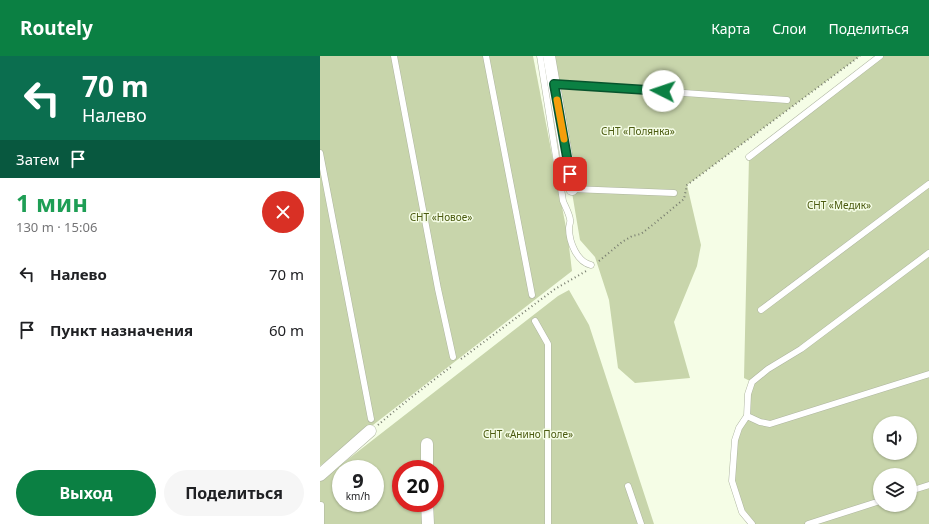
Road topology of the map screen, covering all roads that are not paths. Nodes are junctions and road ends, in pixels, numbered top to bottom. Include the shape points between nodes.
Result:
1 (394, 56) edge
2 (486, 56) edge
3 (540, 56) edge
4 (549, 56) edge
5 (880, 56) edge
6 (554, 84) junction
7 (786, 100) dead end
8 (320, 153) edge
9 (749, 157) dead end
10 (929, 184) edge
11 (572, 189) joint
12 (674, 194) dead end
13 (929, 253) edge
14 (591, 265) road end
15 (532, 295) dead end
16 (761, 310) dead end
17 (535, 321) dead end
18 (453, 357) dead end
19 (929, 374) edge
20 (747, 416) junction
21 (371, 425) joint
22 (427, 444) dead end
23 (427, 460) edge
24 (320, 475) edge
25 (929, 485) edge
26 (628, 486) dead end
27 (917, 489) edge
28 (873, 503) edge
29 (321, 505) edge
30 (428, 512) edge
31 (321, 524) edge
32 (428, 524) edge
33 (548, 524) edge
34 (641, 524) edge
35 (752, 524) edge
36 (808, 524) edge

1 - 18 lane
2 - 15 lane
3 - 14 lane via 563,201 570,219 571,241 579,257 585,264
4 - 6 street
5 - 9 lane
6 - 7 lane
6 - 11 street
8 - 21 lane
10 - 16 lane
11 - 12 lane
13 - 20 lane via 752,382 748,394
17 - 33 lane via 548,344
19 - 20 lane via 770,424
20 - 35 lane via 735,440 732,481 742,512
21 - 24 street
22 - 23 street
25 - 27 lane
26 - 34 lane
28 - 36 lane
29 - 31 lane
30 - 32 street

